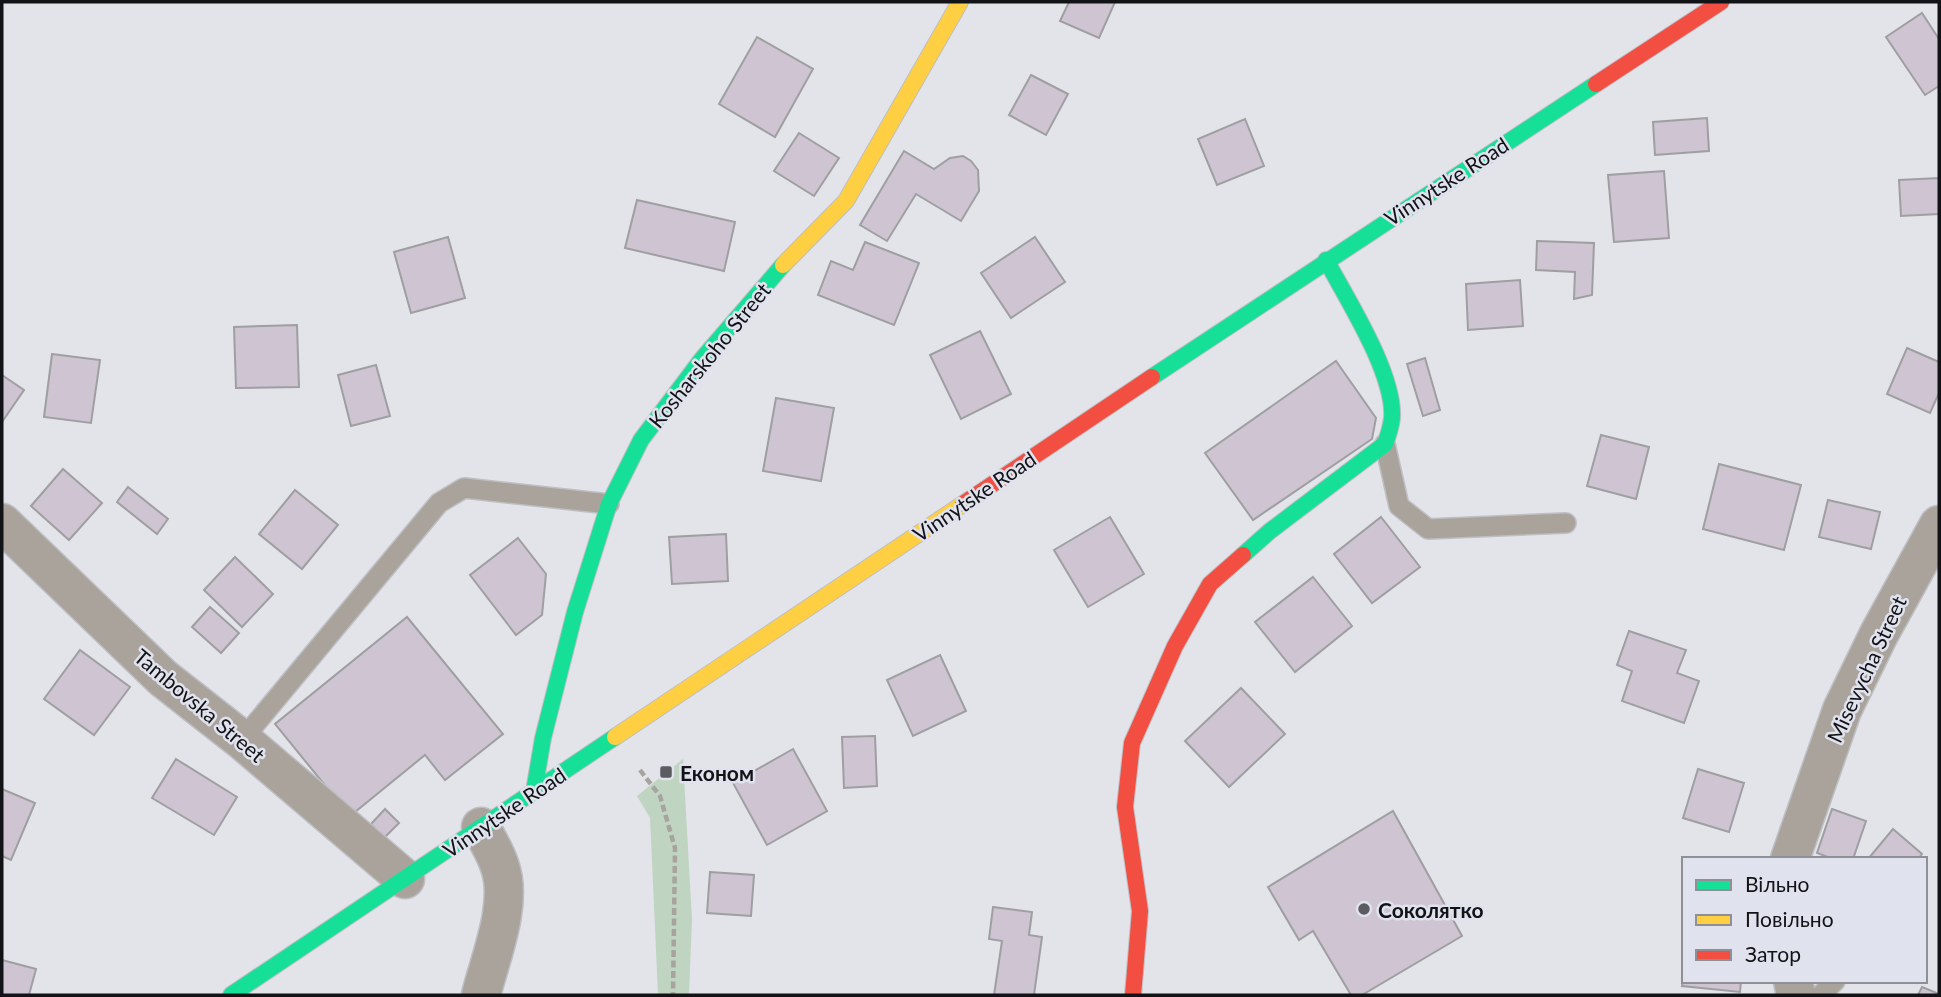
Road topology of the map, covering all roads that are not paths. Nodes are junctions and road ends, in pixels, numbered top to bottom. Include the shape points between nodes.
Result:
1 (960, 2) edge
2 (1721, 2) edge
3 (1326, 260) junction
4 (1385, 444) junction
5 (609, 504) junction
6 (2, 523) edge
7 (1566, 523) dead end
8 (1939, 525) edge
9 (242, 740) junction
10 (534, 791) junction
11 (481, 827) junction
12 (1791, 857) edge
13 (405, 878) junction
14 (231, 995) edge
15 (481, 995) edge
16 (1133, 995) edge

1 - 5 main road, Kosharskoho Street via 846,201 779,269 702,359 641,440
2 - 3 main road, Vinnytske Road
3 - 4 main road via 1381,368 1392,412
3 - 10 main road, Vinnytske Road
4 - 7 lane via 1399,506 1428,529
4 - 16 main road via 1270,531 1210,584 1164,670 1132,743 1125,807 1140,911
5 - 9 lane via 464,488 439,503
5 - 10 main road, Kosharskoho Street via 575,611
6 - 9 street, Tambovska Street via 163,678
8 - 12 street, Misevycha Street via 1842,710
9 - 13 street, Tambovska Street
10 - 11 main road, Vinnytske Road
11 - 13 main road, Vinnytske Road
11 - 15 street via 504,884 502,914
13 - 14 main road, Vinnytske Road

